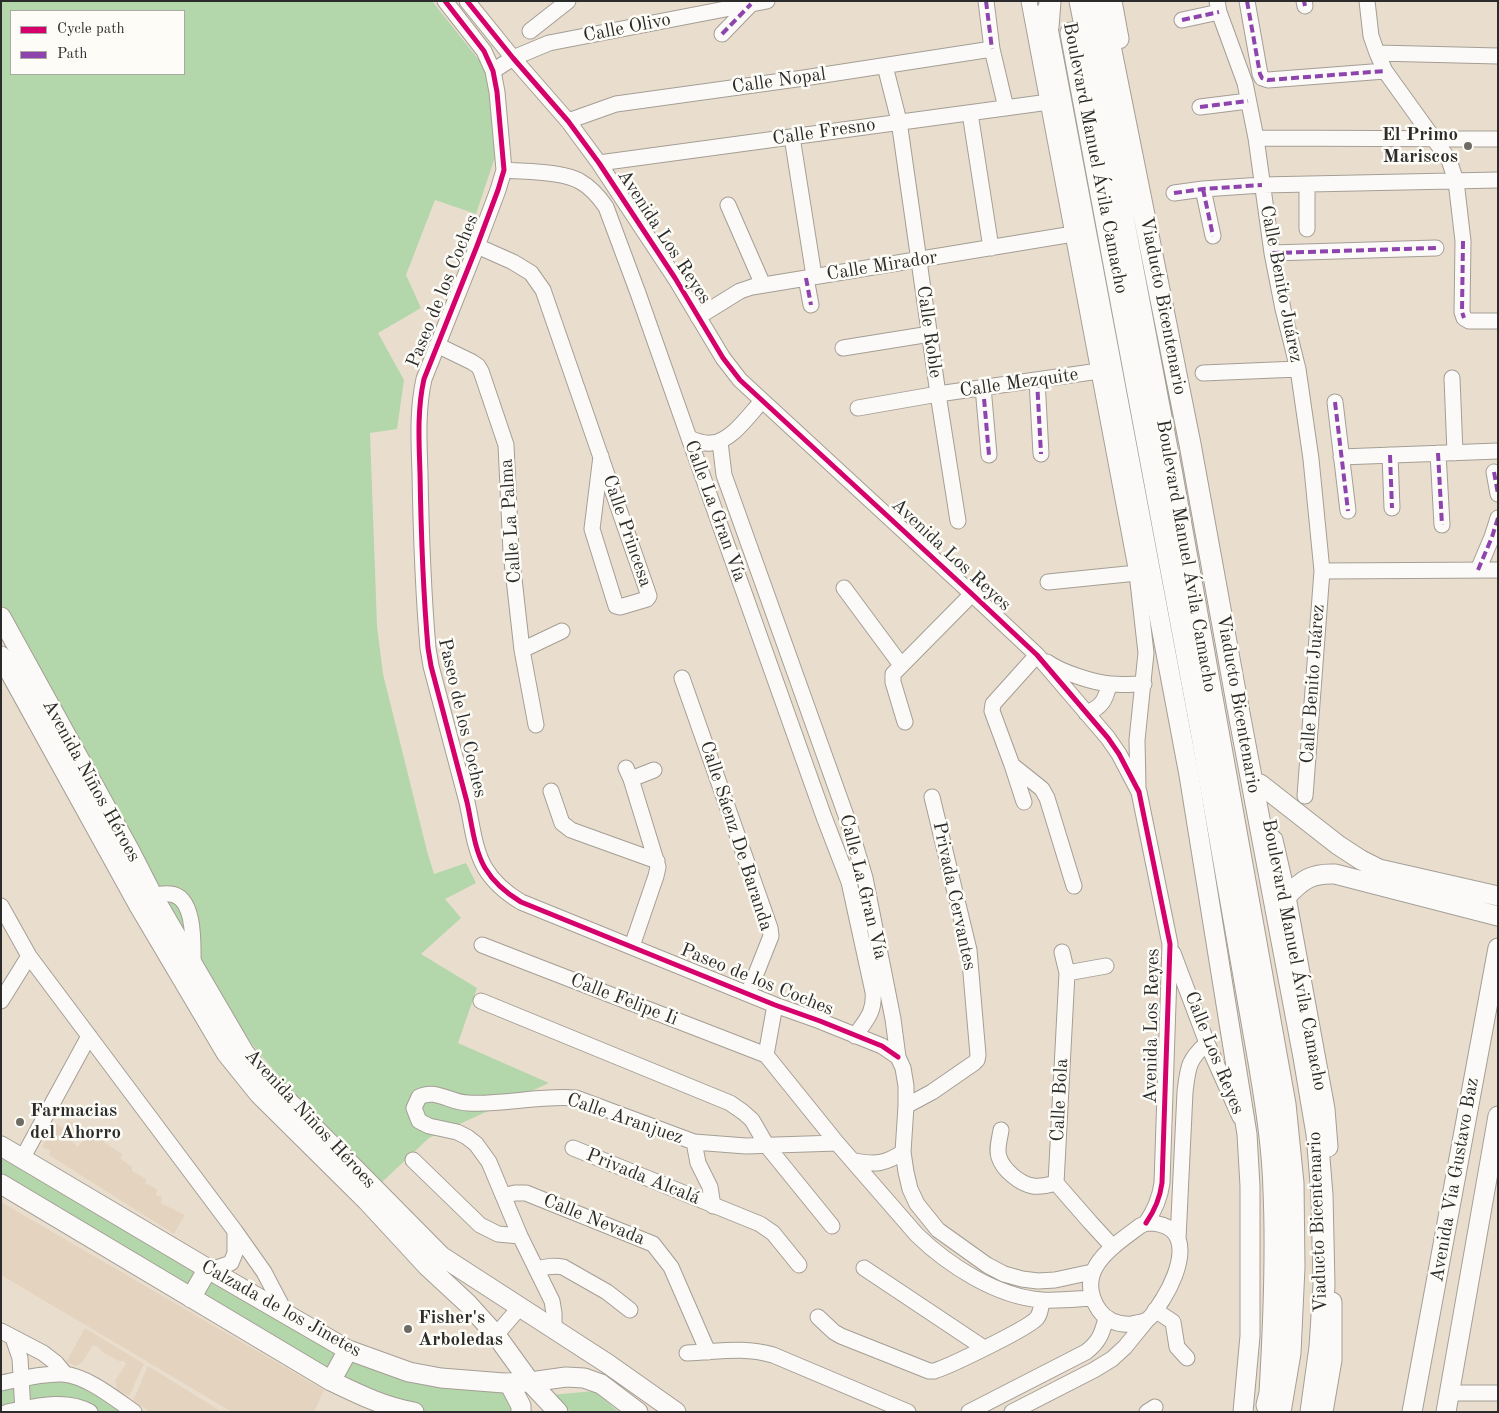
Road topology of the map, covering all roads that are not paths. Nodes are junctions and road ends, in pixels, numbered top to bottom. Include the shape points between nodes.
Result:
1 (445, 1) edge
2 (467, 1) edge
3 (568, 1) edge
4 (767, 1) edge
5 (986, 1) edge
6 (1029, 1) edge
7 (1043, 1) edge
8 (1050, 1) edge
9 (1065, 1) edge
10 (1080, 1) edge
11 (1102, 1) edge
12 (1112, 1) edge
13 (1247, 1) edge
14 (1367, 1) edge
15 (750, 3) edge
16 (1218, 7) edge
17 (1182, 20) dead end
18 (1048, 27) junction
19 (530, 31) dead end
20 (722, 34) dead end
21 (992, 49) junction
22 (1377, 53) junction
23 (1498, 56) edge
24 (513, 58) junction
25 (885, 66) junction
26 (1385, 70) junction
27 (493, 71) junction
28 (1248, 101) junction
29 (1048, 102) junction
30 (1200, 107) dead end
31 (1006, 108) junction
32 (970, 113) junction
33 (568, 121) junction
34 (899, 122) junction
35 (792, 137) junction
36 (1256, 138) junction
37 (1435, 139) junction
38 (1498, 139) edge
39 (599, 163) junction
40 (504, 170) junction
41 (1498, 180) edge
42 (1456, 181) junction
43 (1262, 185) junction
44 (1308, 185) junction
45 (1203, 189) junction
46 (1174, 193) dead end
47 (728, 205) dead end
48 (1307, 229) dead end
49 (1073, 234) junction
50 (1213, 236) dead end
51 (477, 246) junction
52 (991, 248) junction
53 (1436, 248) dead end
54 (1272, 253) junction
55 (919, 260) junction
56 (810, 277) junction
57 (763, 285) junction
58 (811, 306) dead end
59 (698, 317) junction
60 (1498, 321) edge
61 (930, 334) junction
62 (437, 345) junction
63 (842, 348) dead end
64 (1298, 370) junction
65 (1099, 371) junction
66 (1203, 373) dead end
67 (1452, 378) dead end
68 (1037, 380) junction
69 (984, 387) junction
70 (938, 394) junction
71 (762, 402) junction
72 (1335, 402) dead end
73 (858, 408) dead end
74 (689, 438) junction
75 (720, 442) junction
76 (1498, 451) edge
77 (1455, 452) junction
78 (1438, 453) junction
79 (1041, 454) dead end
80 (989, 455) dead end
81 (1390, 455) junction
82 (601, 456) junction
83 (1341, 457) junction
84 (1494, 472) dead end
85 (1498, 494) edge
86 (1392, 508) dead end
87 (1348, 511) dead end
88 (1498, 518) edge
89 (958, 521) dead end
90 (1442, 525) dead end
91 (1478, 570) junction
92 (1498, 570) edge
93 (1322, 571) junction
94 (1138, 573) junction
95 (1048, 582) dead end
96 (844, 588) dead end
97 (972, 594) junction
98 (1, 617) edge
99 (562, 631) dead end
100 (522, 650) junction
101 (1037, 655) junction
102 (1, 656) edge
103 (901, 665) junction
104 (682, 678) dead end
105 (1109, 684) junction
106 (1144, 684) junction
107 (1086, 713) junction
108 (905, 722) dead end
109 (536, 725) dead end
110 (1012, 765) junction
111 (654, 770) dead end
112 (1260, 784) junction
113 (551, 791) dead end
114 (1139, 792) junction
115 (1305, 796) dead end
116 (932, 797) dead end
117 (1024, 802) dead end
118 (657, 861) junction
119 (1074, 886) dead end
120 (1498, 896) edge
121 (1286, 897) junction
122 (146, 901) junction
123 (1, 906) edge
124 (1498, 916) edge
125 (1170, 944) junction
126 (482, 945) dead end
127 (632, 946) junction
128 (1498, 948) edge
129 (1062, 952) dead end
130 (29, 956) junction
131 (1106, 966) dead end
132 (1067, 973) junction
133 (748, 994) junction
134 (1, 1001) edge
135 (481, 1001) dead end
136 (775, 1005) junction
137 (795, 1012) junction
138 (89, 1036) junction
139 (769, 1036) junction
140 (856, 1036) junction
141 (1207, 1043) junction
142 (766, 1055) junction
143 (898, 1057) junction
144 (906, 1106) junction
145 (1498, 1116) edge
146 (1001, 1130) dead end
147 (1247, 1134) junction
148 (694, 1142) junction
149 (837, 1143) junction
150 (1, 1146) edge
151 (767, 1146) junction
152 (573, 1148) dead end
153 (903, 1152) junction
154 (22, 1159) junction
155 (413, 1160) dead end
156 (854, 1161) junction
157 (1056, 1182) junction
158 (1, 1184) edge
159 (503, 1196) junction
160 (713, 1206) junction
161 (1146, 1224) junction
162 (832, 1226) dead end
163 (235, 1231) junction
164 (520, 1236) junction
165 (1178, 1238) junction
166 (1113, 1247) junction
167 (799, 1265) dead end
168 (864, 1268) dead end
169 (536, 1269) junction
170 (210, 1270) junction
171 (1092, 1272) junction
172 (191, 1298) junction
173 (1092, 1298) junction
174 (1042, 1300) junction
175 (520, 1307) junction
176 (630, 1310) dead end
177 (286, 1314) junction
178 (1151, 1315) junction
179 (818, 1317) dead end
180 (1106, 1318) junction
181 (548, 1326) junction
182 (7, 1334) edge
183 (496, 1335) junction
184 (984, 1348) junction
185 (348, 1350) junction
186 (708, 1352) junction
187 (687, 1353) dead end
188 (1187, 1358) dead end
189 (64, 1374) junction
190 (21, 1379) junction
191 (1, 1382) edge
192 (331, 1382) junction
193 (530, 1382) junction
194 (509, 1383) junction
195 (98, 1388) junction
196 (1449, 1393) junction
197 (1498, 1393) edge
198 (41, 1409) edge
199 (23, 1410) edge
200 (88, 1410) edge
201 (7, 1412) edge
202 (134, 1412) edge
203 (414, 1412) edge
204 (521, 1412) edge
205 (558, 1412) edge
206 (638, 1412) edge
207 (676, 1412) edge
208 (908, 1412) edge
209 (969, 1412) edge
210 (1012, 1412) edge
211 (1243, 1412) edge
212 (1266, 1412) edge
213 (1280, 1412) edge
214 (1310, 1412) edge
215 (1323, 1412) edge
216 (1412, 1412) edge
217 (1446, 1412) edge

1 - 27 street via 484,51
2 - 24 street, Avenida Los Reyes
3 - 19 street
4 - 15 street, Calle Olivo
5 - 21 street
6 - 29 street, Boulevard Manuel Ávila Camacho
7 - 18 main road, Boulevard Manuel Ávila Camacho
8 - 18 highway
9 - 212 highway, Boulevard Manuel Ávila Camacho via 1199,720 1267,1111 1274,1190 1274,1317
10 - 213 highway, Boulevard Manuel Ávila Camacho via 1172,475 1285,1104 1293,1183 1294,1267 1290,1353
11 - 214 highway, Viaducto Bicentenario via 1190,444 1317,1134 1324,1285 1320,1347
12 - 112 main road, Boulevard Manuel Ávila Camacho
13 - 26 street via 1262,78
14 - 22 street via 1371,36
15 - 20 street
15 - 24 street, Calle Olivo via 549,43
16 - 17 street
16 - 28 street, Calle Benito Juárez
18 - 147 main road, Boulevard Manuel Ávila Camacho via 1189,775
21 - 25 street, Calle Nopal
21 - 31 street
22 - 23 street
22 - 26 street
24 - 27 street, Calle Olivo
24 - 33 street, Avenida Los Reyes
25 - 33 street, Calle Nopal via 616,104
25 - 34 street, Calle Roble
26 - 37 street
27 - 40 street, Paseo de los Coches
28 - 30 street
28 - 36 street, Calle Benito Juárez
29 - 31 street, Calle Fresno
29 - 49 street, Boulevard Manuel Ávila Camacho
31 - 32 street, Calle Fresno
32 - 34 street, Calle Fresno
32 - 52 street
33 - 39 street, Avenida Los Reyes
34 - 35 street, Calle Fresno
34 - 55 street, Calle Roble
35 - 39 street, Calle Fresno
35 - 56 street
36 - 37 street
36 - 43 street, Calle Benito Juárez
37 - 38 street
37 - 42 street via 1449,160
39 - 59 street, Avenida Los Reyes via 676,278
40 - 51 street, Paseo de los Coches
40 - 74 street, Calle La Gran Vía via 580,180 606,207
41 - 42 street
42 - 44 street
42 - 60 street via 1463,241 1462,312 1470,321
43 - 44 street
43 - 45 street
43 - 54 street, Calle Benito Juárez
44 - 48 street
45 - 46 street
45 - 50 street
47 - 57 street
49 - 52 street, Calle Mirador
49 - 65 street, Boulevard Manuel Ávila Camacho
51 - 62 street, Paseo de los Coches
51 - 82 street, Calle Princesa via 513,262 538,281
52 - 55 street, Calle Mirador
53 - 54 street
54 - 64 street, Calle Benito Juárez
55 - 56 street, Calle Mirador
55 - 61 street, Calle Roble
56 - 57 street, Calle Mirador
56 - 58 street
57 - 59 street, Calle Mirador via 740,291
59 - 71 street, Avenida Los Reyes via 723,358
61 - 63 street
61 - 70 street, Calle Roble
62 - 100 street, Calle La Palma via 478,366 506,445 511,552
62 - 127 street, Paseo de los Coches via 424,379 419,414 428,648 479,854 494,880 521,902
64 - 66 street
64 - 93 street, Calle Benito Juárez
65 - 68 street, Calle Mezquite
65 - 94 street, Boulevard Manuel Ávila Camacho
67 - 77 street
68 - 69 street, Calle Mezquite
68 - 79 street
69 - 70 street, Calle Mezquite
69 - 80 street
70 - 73 street, Calle Mezquite
70 - 89 street, Calle Roble
71 - 75 street, Calle La Gran Vía via 730,436
71 - 97 street, Avenida Los Reyes
72 - 83 street
74 - 75 street via 711,444
74 - 140 street, Calle La Gran Vía via 849,882 874,1002
75 - 143 street, Calle La Gran Vía via 724,475 849,824 865,878
76 - 77 street
77 - 78 street
78 - 81 street
78 - 90 street
81 - 83 street
81 - 86 street
82 - 82 street, Calle Princesa via 649,596 620,607 616,606 592,529
83 - 87 street
84 - 85 street
88 - 91 street
91 - 92 street
91 - 93 street
93 - 115 street, Calle Benito Juárez
94 - 95 street
94 - 106 street, Boulevard Manuel Ávila Camacho via 1146,653
96 - 103 street
97 - 101 street, Avenida Los Reyes
97 - 103 street
98 - 122 main road, Avenida Niños Héroes via 125,842
99 - 100 street
100 - 109 street, Calle La Palma
101 - 105 street, Avenida Los Reyes via 1053,667
101 - 107 street, Avenida Los Reyes
101 - 110 street via 993,704 993,717
102 - 122 main road, Avenida Niños Héroes
103 - 108 street via 892,677
104 - 133 street, Calle Sáenz De Baranda via 772,936
105 - 106 street, Avenida Los Reyes
105 - 107 street via 1102,704
106 - 114 street, Boulevard Manuel Ávila Camacho via 1137,740
107 - 114 street, Avenida Los Reyes via 1119,754
110 - 117 street
110 - 119 street via 1042,788
111 - 118 street via 628,774
112 - 120 main road via 1338,845 1373,866
112 - 121 main road, Boulevard Manuel Ávila Camacho
113 - 118 street via 565,827
114 - 125 street, Avenida Los Reyes
116 - 144 street, Privada Cervantes via 970,960 978,1055 974,1063
118 - 127 street via 656,876
121 - 124 main road via 1309,877 1335,874
121 - 215 main road, Boulevard Manuel Ávila Camacho via 1326,1118 1333,1219 1332,1360
122 - 175 main road, Avenida Niños Héroes via 193,965 244,1052 262,1074 442,1256
122 - 183 main road, Avenida Niños Héroes via 226,1053 254,1087
123 - 130 street
125 - 141 street, Calle Los Reyes
125 - 161 street, Avenida Los Reyes via 1162,1183 1155,1210
126 - 142 street, Calle Felipe Ii
127 - 133 street, Paseo de los Coches
128 - 216 main road, Avenida Via Gustavo Baz
129 - 132 street, Calle Bola
130 - 134 street
130 - 138 street
131 - 132 street
132 - 157 street, Calle Bola
133 - 136 street, Paseo de los Coches
135 - 151 street via 730,1104 752,1120
136 - 137 street, Paseo de los Coches
136 - 139 street
137 - 139 street
137 - 140 street, Paseo de los Coches
138 - 154 street
138 - 163 street
139 - 142 street
140 - 143 street, Paseo de los Coches via 882,1046
141 - 147 street, Calle Los Reyes
141 - 165 street, Avenida Los Reyes via 1190,1061 1185,1092
142 - 149 street
143 - 144 street, Calle La Gran Vía via 906,1086
144 - 153 street, Calle La Gran Vía
145 - 196 main road, Avenida Via Gustavo Baz
146 - 157 street via 998,1156 1007,1170 1031,1186
147 - 211 main road, Boulevard Manuel Ávila Camacho via 1250,1336
148 - 151 street, Calle Aranjuez
148 - 159 street, Calle Aranjuez via 576,1098 558,1096 462,1103 436,1094 419,1097 414,1108 419,1121 467,1136 476,1144 489,1162
148 - 160 street, Privada Alcalá via 698,1163 710,1187
149 - 151 street, Calle Aranjuez
149 - 156 street
150 - 154 main road, Calzada de los Jinetes
151 - 162 street
152 - 160 street, Privada Alcalá
153 - 156 street via 880,1164
153 - 171 street, Calle La Gran Vía via 910,1189 928,1219 951,1240 988,1265 1004,1274 1038,1281
154 - 170 main road, Calzada de los Jinetes
155 - 164 street via 480,1225 498,1234
156 - 174 street via 931,1249 996,1289
157 - 166 street
158 - 172 main road, Calzada de los Jinetes
159 - 164 street, Calle Aranjuez
159 - 186 street, Calle Nevada via 526,1194 653,1244 671,1267
160 - 167 street, Privada Alcalá via 767,1228
161 - 165 street via 1167,1226
161 - 166 street
163 - 170 street via 235,1252 231,1262
163 - 177 street via 264,1272
164 - 169 street, Calle Aranjuez
165 - 178 street via 1181,1250 1177,1269 1167,1293
166 - 171 street
168 - 184 street
169 - 176 street via 563,1267 607,1292
169 - 181 street, Calle Aranjuez via 552,1301
170 - 172 main road
170 - 177 main road, Calzada de los Jinetes
171 - 173 street
172 - 192 main road, Calzada de los Jinetes
173 - 174 street
173 - 180 street
174 - 184 street via 1040,1313 1032,1323
175 - 181 main road, Avenida Niños Héroes
175 - 183 street
177 - 185 main road, Calzada de los Jinetes
178 - 180 street via 1135,1324
178 - 188 street via 1172,1322 1176,1344
178 - 210 street via 1112,1359
179 - 184 street via 841,1336 929,1371 938,1370
180 - 209 street via 1095,1345 1086,1352
181 - 207 main road, Avenida Niños Héroes
182 - 189 street via 43,1353
182 - 190 street via 20,1358
183 - 193 main road, Avenida Niños Héroes
185 - 192 main road
185 - 194 main road, Calzada de los Jinetes via 409,1372
186 - 187 street
186 - 208 street via 744,1349 772,1354
189 - 190 street
189 - 195 street via 81,1378
190 - 191 street
190 - 199 street
192 - 203 main road, Calzada de los Jinetes via 365,1397
193 - 194 main road, Calzada de los Jinetes
193 - 205 main road, Avenida Niños Héroes
193 - 206 main road, Calzada de los Jinetes via 584,1378 601,1384
194 - 204 main road
195 - 200 street
195 - 202 street
196 - 197 street
196 - 217 main road, Avenida Via Gustavo Baz
198 - 199 street
198 - 200 street via 61,1404
199 - 201 street

